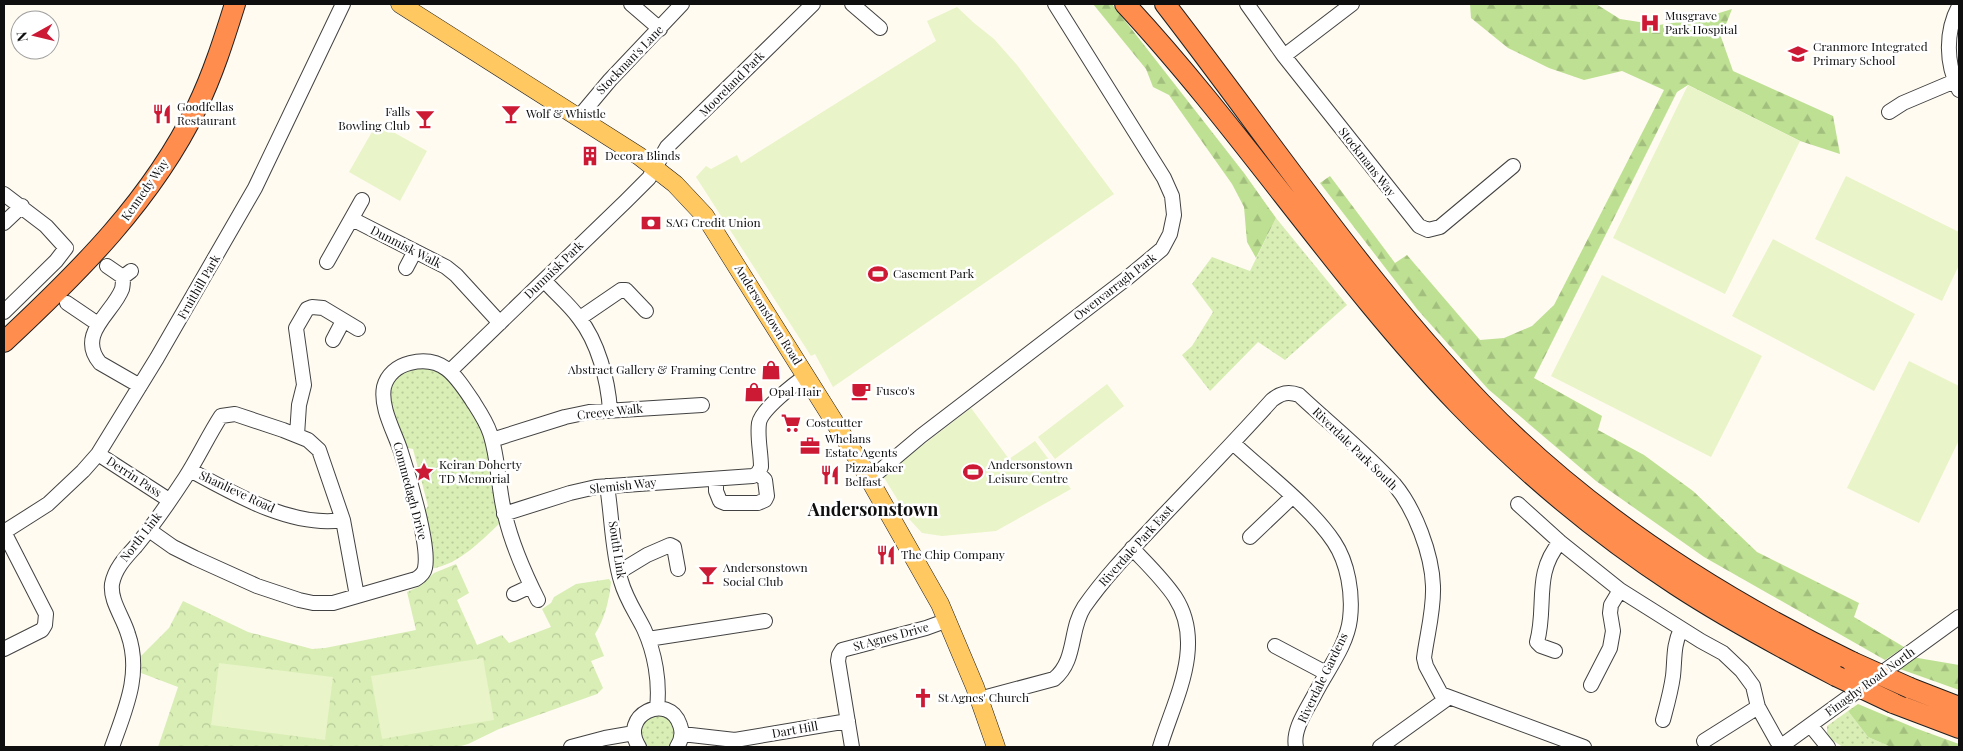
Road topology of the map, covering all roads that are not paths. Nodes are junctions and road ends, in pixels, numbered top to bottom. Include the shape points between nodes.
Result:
1 (235, 4) edge
2 (343, 4) edge
3 (400, 4) edge
4 (631, 4) edge
5 (682, 4) edge
6 (813, 4) edge
7 (852, 4) edge
8 (1055, 4) edge
9 (1125, 4) edge
10 (1137, 4) edge
11 (1165, 4) edge
12 (1181, 4) edge
13 (1246, 4) edge
14 (1352, 4) edge
15 (1959, 6) edge
16 (880, 28) dead end
17 (660, 29) junction
18 (1284, 56) junction
19 (1183, 69) junction
20 (1221, 76) junction
21 (1957, 85) edge
22 (1889, 112) dead end
23 (579, 117) junction
24 (1513, 166) dead end
25 (655, 167) junction
26 (4, 194) edge
27 (362, 200) dead end
28 (22, 206) junction
29 (352, 219) junction
30 (4, 223) edge
31 (415, 251) junction
32 (327, 262) dead end
33 (107, 266) dead end
34 (406, 268) dead end
35 (544, 280) junction
36 (67, 303) dead end
37 (646, 311) dead end
38 (4, 312) edge
39 (580, 318) junction
40 (343, 321) junction
41 (500, 323) junction
42 (98, 324) junction
43 (358, 329) dead end
44 (333, 340) dead end
45 (4, 342) edge
46 (450, 371) junction
47 (806, 376) junction
48 (140, 386) junction
49 (1278, 395) joint
50 (702, 405) dead end
51 (610, 410) junction
52 (298, 435) junction
53 (492, 440) junction
54 (1233, 443) junction
55 (98, 454) junction
56 (190, 470) junction
57 (758, 473) junction
58 (870, 479) junction
59 (716, 480) junction
60 (607, 486) junction
61 (1292, 497) junction
62 (169, 500) junction
63 (1518, 504) dead end
64 (504, 514) junction
65 (344, 520) junction
66 (149, 530) junction
67 (4, 532) edge
68 (1250, 537) dead end
69 (1560, 542) junction
70 (1132, 548) junction
71 (678, 569) dead end
72 (619, 572) junction
73 (531, 586) junction
74 (1620, 590) junction
75 (514, 594) dead end
76 (357, 596) junction
77 (538, 600) dead end
78 (1959, 617) edge
79 (948, 620) junction
80 (766, 621) dead end
81 (1681, 629) junction
82 (648, 639) junction
83 (1275, 646) dead end
84 (4, 649) edge
85 (1554, 651) dead end
86 (1326, 673) junction
87 (1591, 685) dead end
88 (1448, 698) junction
89 (979, 699) junction
90 (1758, 707) junction
91 (1959, 707) edge
92 (657, 708) junction
93 (1663, 720) dead end
94 (848, 721) junction
95 (1811, 726) junction
96 (1959, 728) edge
97 (634, 733) junction
98 (679, 741) edge
99 (1704, 741) dead end
100 (112, 747) edge
101 (571, 747) edge
102 (639, 747) edge
103 (852, 747) edge
104 (996, 747) edge
105 (1160, 747) edge
106 (1296, 747) edge
107 (1380, 747) edge
108 (1584, 747) edge
109 (1781, 747) edge
110 (1828, 747) edge

1 - 45 highway, Kennedy Way via 197,106 153,182 103,244
2 - 48 street, Fruithill Park via 255,188
3 - 23 main road, Andersonstown Road
4 - 17 street
5 - 17 street, Stockman's Lane
6 - 25 street, Mooreland Park via 667,148
7 - 16 street
8 - 58 street, Owenvarragh Park via 1164,178 1174,207 1170,234 1154,256
9 - 19 highway
10 - 19 highway
11 - 20 highway
12 - 20 highway
13 - 18 street, Stockmans Way
14 - 18 street
15 - 21 street via 1950,28 1949,43 1951,70
17 - 23 street, Stockman's Lane
18 - 24 street, Stockmans Way via 1419,226 1428,230 1440,227
19 - 96 highway, bridge via 1393,331 1460,406 1502,447 1584,517 1668,580 1779,647 1893,703
20 - 91 highway, bridge via 1405,316 1515,436 1598,507 1680,565 1797,635 1910,688
21 - 22 street via 1904,103
23 - 25 main road, Andersonstown Road
25 - 35 street, Dunmisk Park via 649,178
25 - 47 main road, Andersonstown Road via 705,216
26 - 28 street
27 - 29 street
28 - 30 street
28 - 38 street via 66,248 56,262
29 - 31 street, Dunmisk Walk
29 - 32 street
31 - 34 street
31 - 41 street, Dunmisk Walk via 456,275
33 - 42 street via 127,274 120,293
35 - 39 street
35 - 41 street, Dunmisk Park
36 - 42 street
37 - 39 street via 626,290 621,290
39 - 51 street via 604,369
40 - 43 street
40 - 44 street
40 - 52 street via 317,307 307,309 298,323 296,335 304,385 299,405
41 - 46 street, Dunmisk Park
42 - 48 street via 92,338 95,357
46 - 53 street via 480,412
46 - 76 street, Commedagh Drive via 439,363 421,361 402,365 385,383 384,402 416,506 425,567 422,575 413,581
47 - 57 street via 761,415 758,428 761,467
47 - 58 main road, Andersonstown Road
48 - 55 street, Fruithill Park
49 - 54 street, Riverdale Park East
49 - 88 street, Riverdale Park South via 1299,395 1394,485 1412,514 1425,545 1433,577 1424,658 1437,689
50 - 51 street, Creeve Walk
51 - 53 street, Creeve Walk via 565,417
52 - 56 street, North Link via 235,414 221,416
52 - 65 street via 319,450
53 - 64 street
54 - 61 street, Riverdale Gardens
54 - 70 street, Riverdale Park East
55 - 62 street, Derrin Pass
55 - 67 street, Fruithill Park via 48,504
56 - 62 street, North Link
56 - 65 street, Shanlieve Road via 241,497 283,513 322,523
57 - 59 street, Slemish Way
57 - 59 street via 765,480 767,496 758,503 720,501
58 - 79 main road, Andersonstown Road
59 - 60 street, Slemish Way
60 - 64 street, Slemish Way
60 - 72 street, South Link
61 - 68 street
61 - 86 street, Riverdale Gardens via 1334,542 1345,566 1350,592 1350,620 1341,646
62 - 66 street, North Link
63 - 69 street
64 - 73 street
65 - 76 street
66 - 76 street, Commedagh Drive via 195,558 299,600 324,604
66 - 100 street, North Link via 120,565 112,582 114,600 129,635 134,673 129,701
67 - 84 street via 46,614 46,620 42,630
69 - 74 street
69 - 85 street via 1548,558 1538,642
70 - 89 street, Riverdale Park East via 1079,614 1063,672 1054,679
70 - 105 street via 1176,599 1188,632 1184,676
71 - 72 street via 674,547 670,545
72 - 82 street, South Link via 628,600
73 - 75 street
73 - 77 street
74 - 81 street
74 - 87 street via 1611,605 1610,648
78 - 95 street, Finaghy Road North
79 - 89 main road, Andersonstown Road
79 - 94 street, St Agnes Drive via 842,650 838,654
80 - 82 street
81 - 90 street via 1723,653 1742,671 1754,686
81 - 93 street via 1674,647 1673,676
82 - 92 street, South Link via 656,668
83 - 86 street
86 - 106 street, Riverdale Gardens via 1294,738
88 - 107 street
88 - 108 street
89 - 104 main road, Andersonstown Road
90 - 99 street
90 - 109 street
92 - 97 street via 640,716
92 - 98 street via 673,714 680,723
94 - 98 street, Dart Hill via 736,740
94 - 103 street, St Agnes Drive
95 - 109 street, Finaghy Road North
95 - 110 street
97 - 101 street
97 - 102 street

